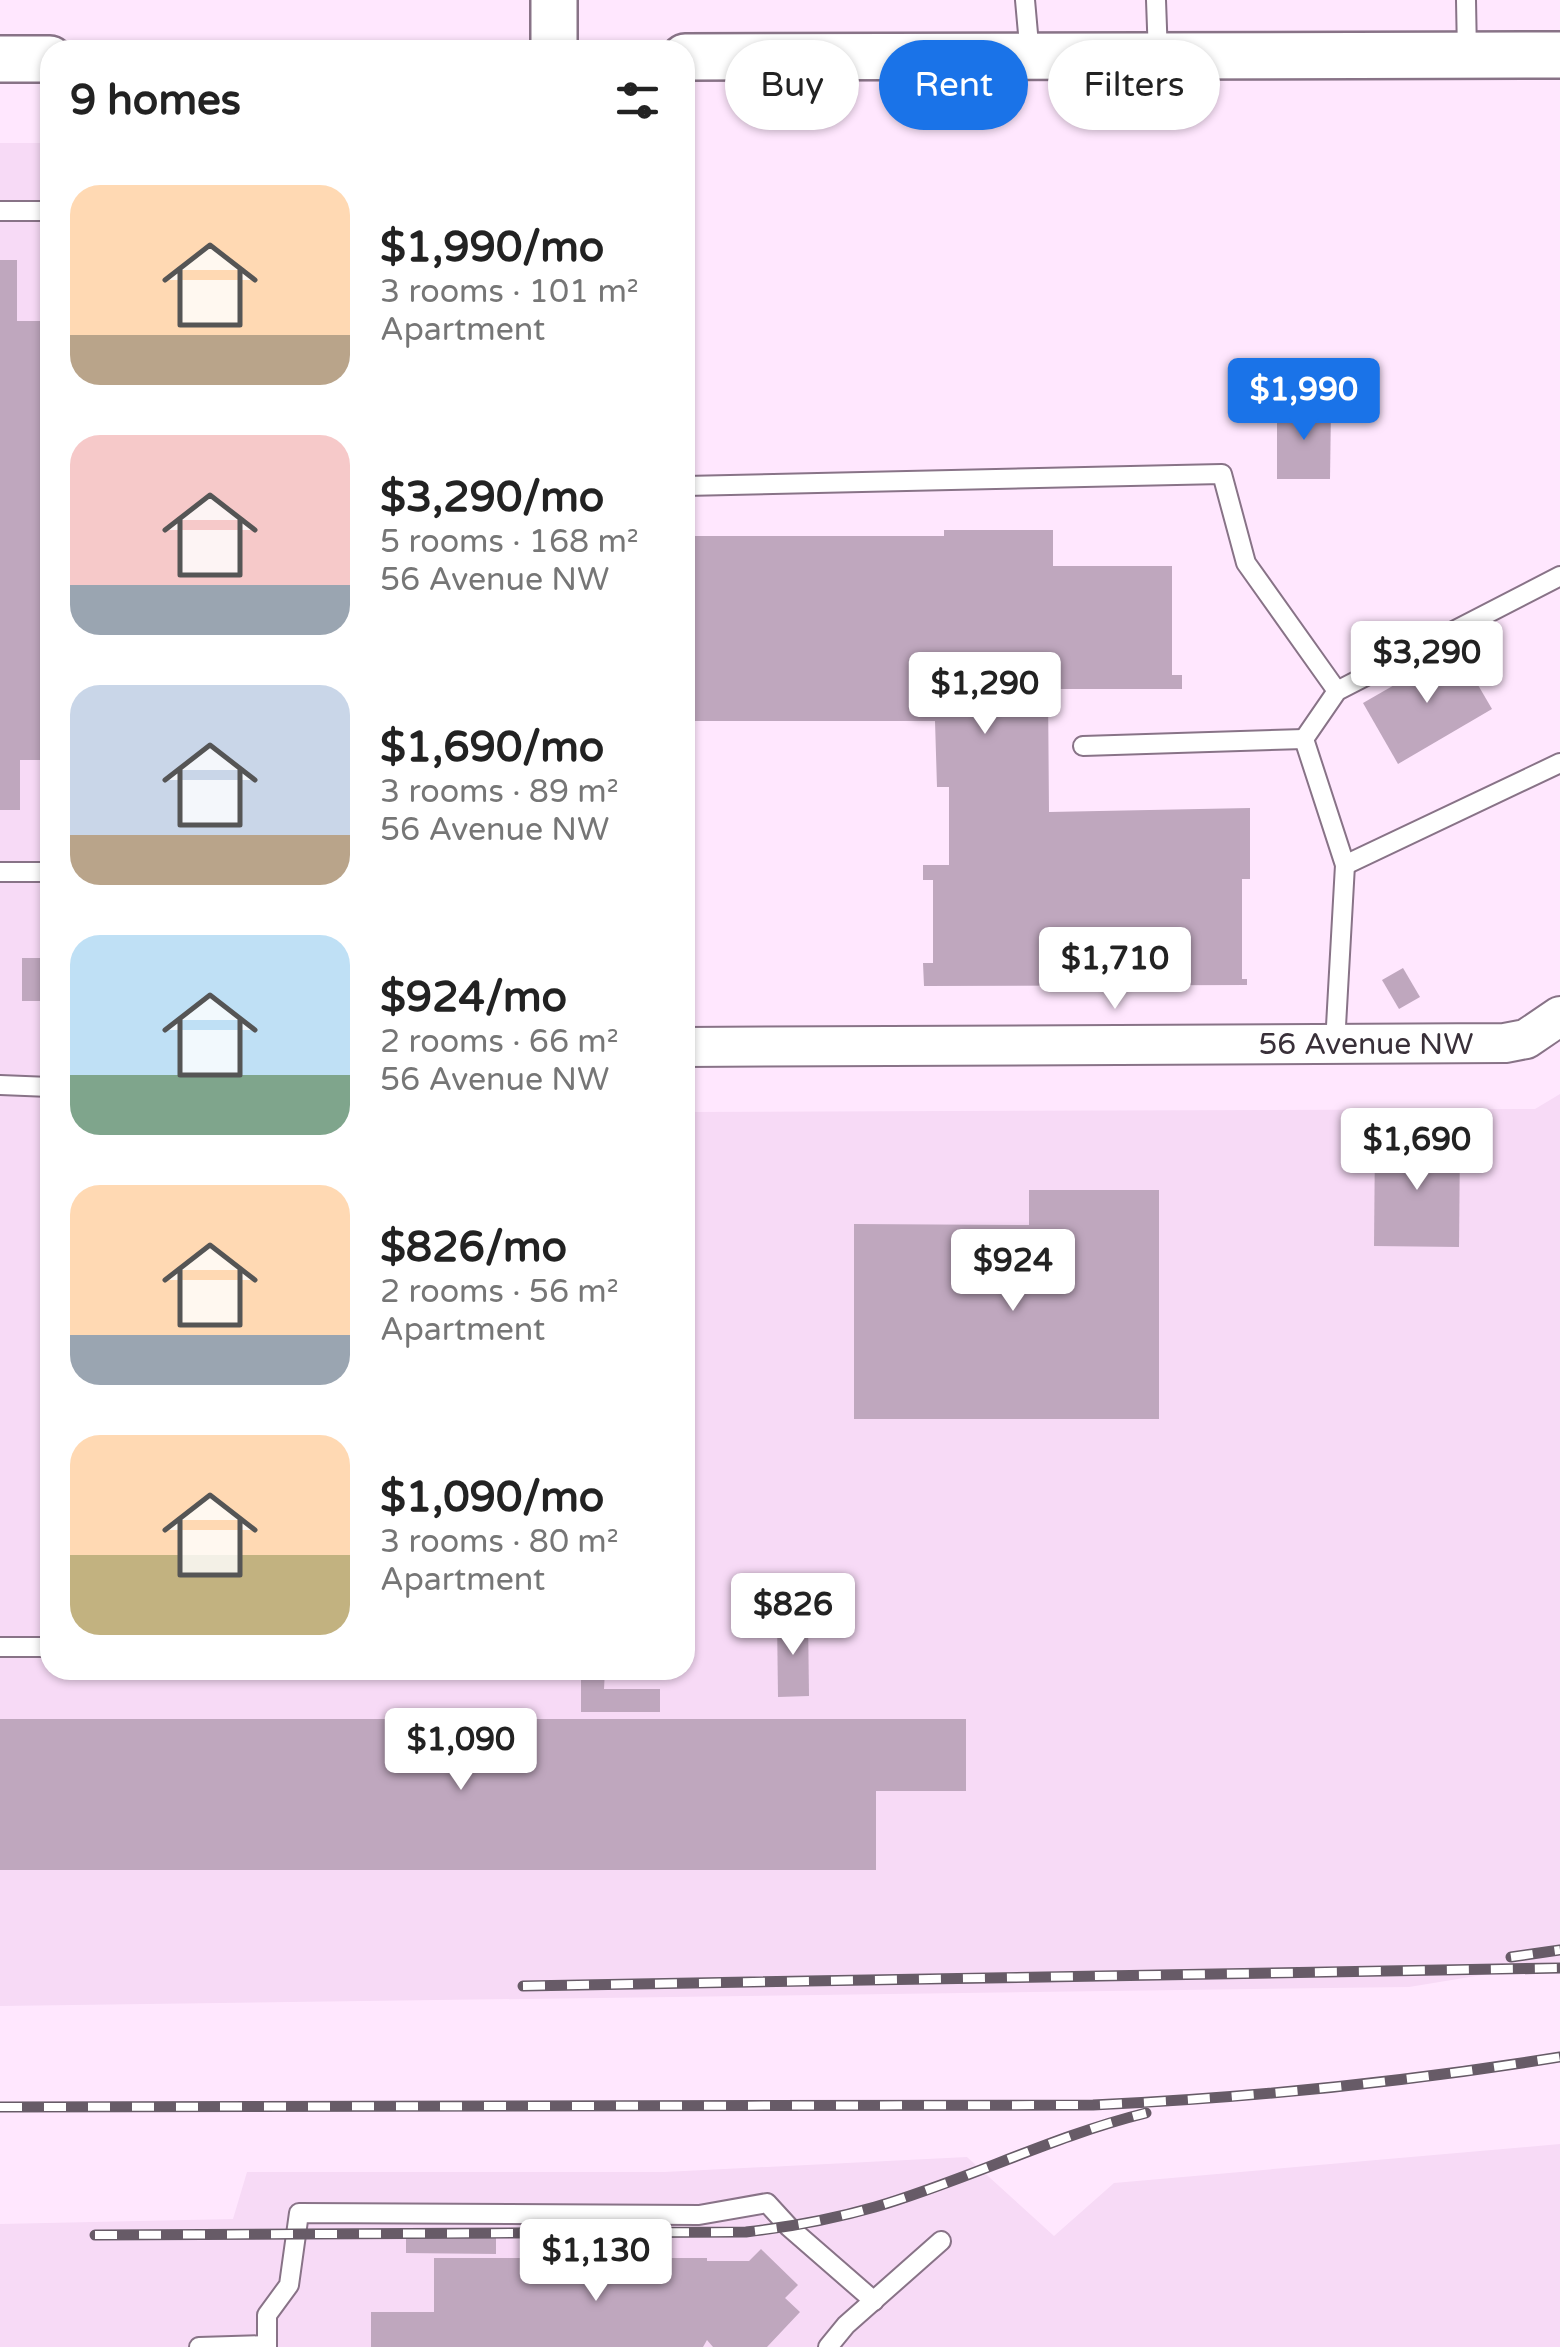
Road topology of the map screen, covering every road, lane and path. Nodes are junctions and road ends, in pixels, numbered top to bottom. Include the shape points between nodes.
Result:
1 (554, 0) edge
2 (1025, 0) edge
3 (1156, 0) edge
4 (1466, 0) edge
5 (554, 40) edge
6 (1157, 40) edge
7 (1560, 55) edge
8 (1220, 56) edge
9 (1467, 56) junction
10 (1030, 57) junction
11 (1048, 57) edge
12 (695, 58) edge
13 (0, 59) edge
14 (40, 59) edge
15 (0, 211) edge
16 (40, 211) edge
17 (695, 486) edge
18 (1560, 576) edge
19 (1336, 691) junction
20 (1304, 739) junction
21 (1083, 746) dead end
22 (1560, 763) edge
23 (1344, 866) junction
24 (0, 872) edge
25 (40, 872) edge
26 (1560, 1016) edge
27 (1335, 1044) junction
28 (695, 1047) edge
29 (0, 1085) edge
30 (40, 1087) edge
31 (0, 1647) edge
32 (40, 1647) edge
33 (941, 2241) dead end
34 (874, 2300) junction
35 (267, 2346) edge
36 (199, 2347) edge
37 (828, 2347) edge

1 - 5 street
2 - 10 lane
3 - 6 lane
4 - 9 lane
7 - 9 street
8 - 9 street
10 - 11 street
10 - 12 street
13 - 14 street
15 - 16 lane
17 - 19 lane via 1222,474 1246,563
18 - 19 lane
19 - 20 lane
20 - 21 lane
20 - 23 lane
22 - 23 lane
23 - 27 lane
24 - 25 lane
26 - 27 street, 56 Avenue NW via 1526,1039 1505,1043
27 - 28 street, 56 Avenue NW
29 - 30 lane
31 - 32 lane
33 - 34 lane
34 - 35 lane via 767,2202 699,2216 299,2214 289,2284 266,2315
34 - 37 lane
35 - 36 lane

